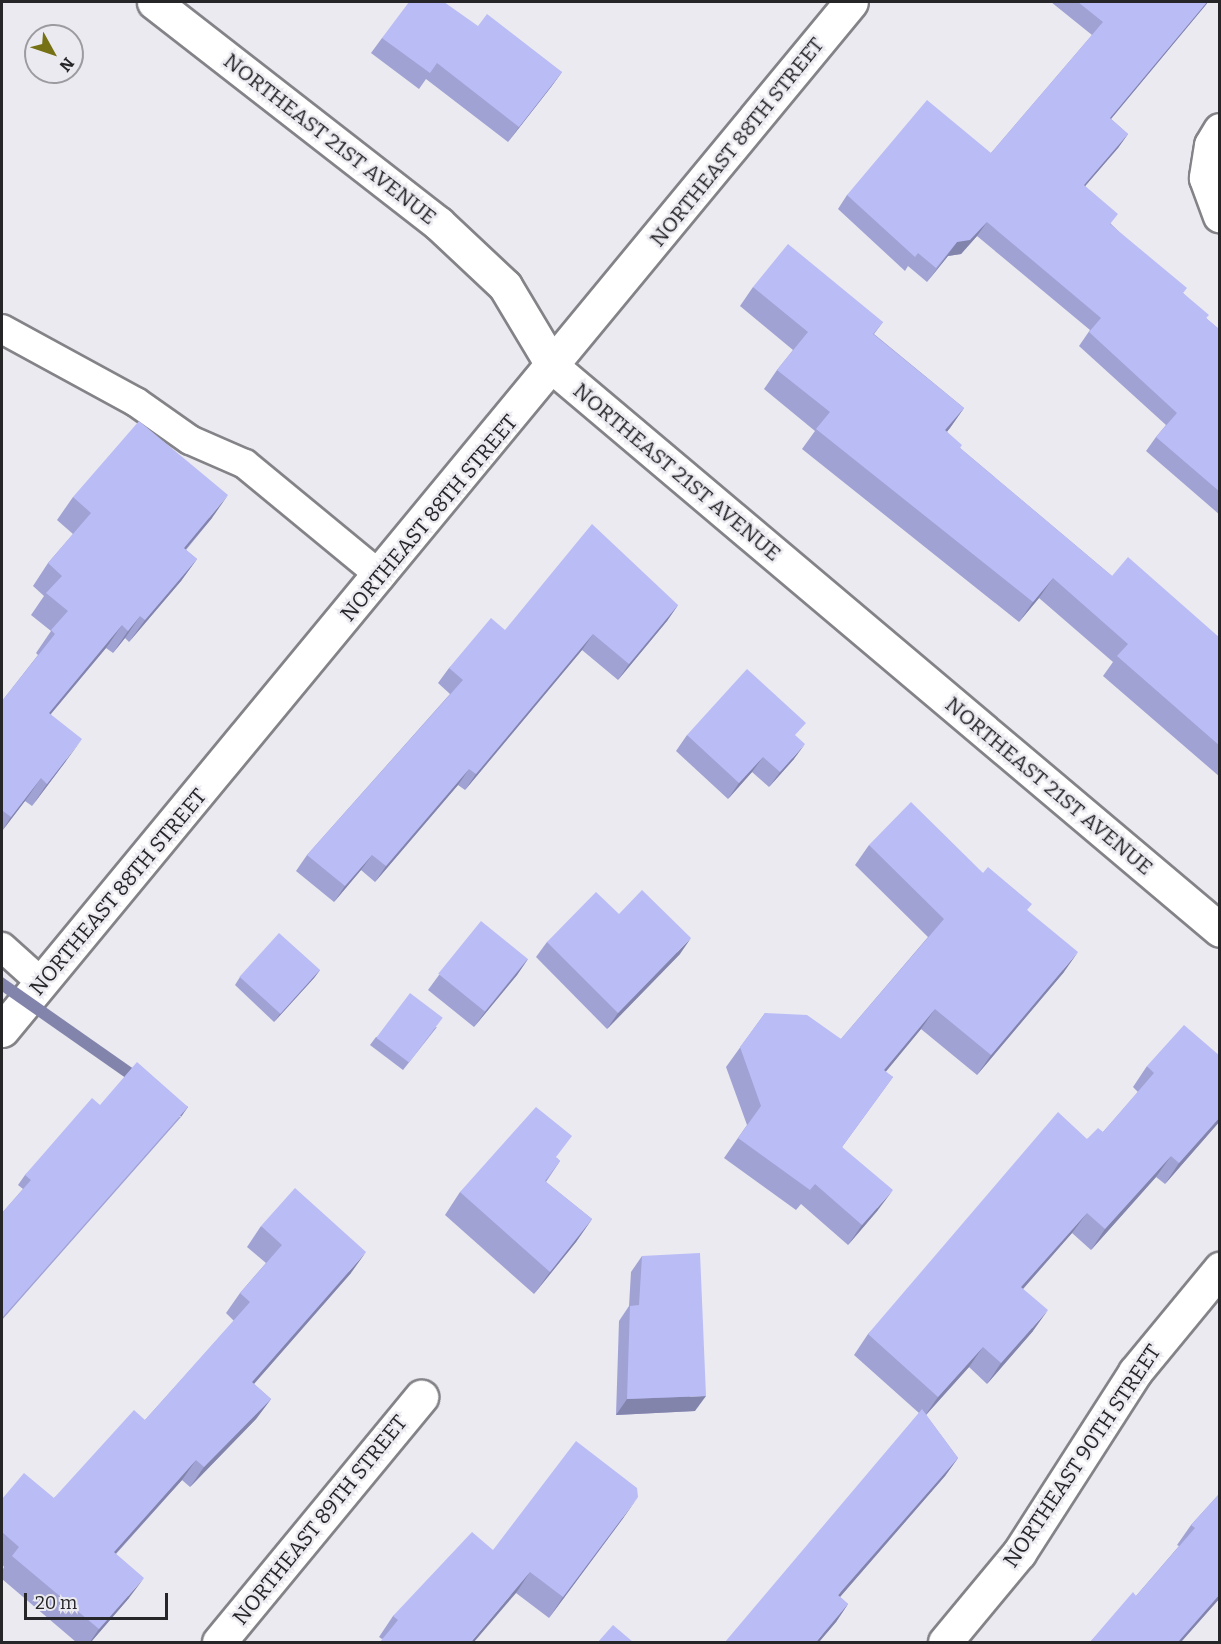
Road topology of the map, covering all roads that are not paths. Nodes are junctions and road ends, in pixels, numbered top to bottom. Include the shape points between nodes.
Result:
1 (154, 2) edge
2 (852, 2) edge
3 (1220, 130) edge
4 (1220, 216) edge
5 (2, 329) edge
6 (554, 368) junction
7 (381, 576) junction
8 (1220, 930) edge
9 (2, 947) edge
10 (42, 982) junction
11 (2, 1030) edge
12 (1220, 1269) edge
13 (421, 1397) dead end
14 (219, 1642) edge
15 (945, 1642) edge

1 - 6 street, NORTHEAST 21ST AVENUE via 438,223 505,286
2 - 6 street, NORTHEAST 88TH STREET
3 - 4 street via 1211,145 1206,178
5 - 7 lane via 135,402 190,440 244,465
6 - 7 street, NORTHEAST 88TH STREET
6 - 8 street, NORTHEAST 21ST AVENUE
7 - 10 street, NORTHEAST 88TH STREET
9 - 10 lane
10 - 11 street, NORTHEAST 88TH STREET
12 - 15 street, NORTHEAST 90TH STREET via 1135,1372 1018,1553
13 - 14 street, NORTHEAST 89TH STREET

